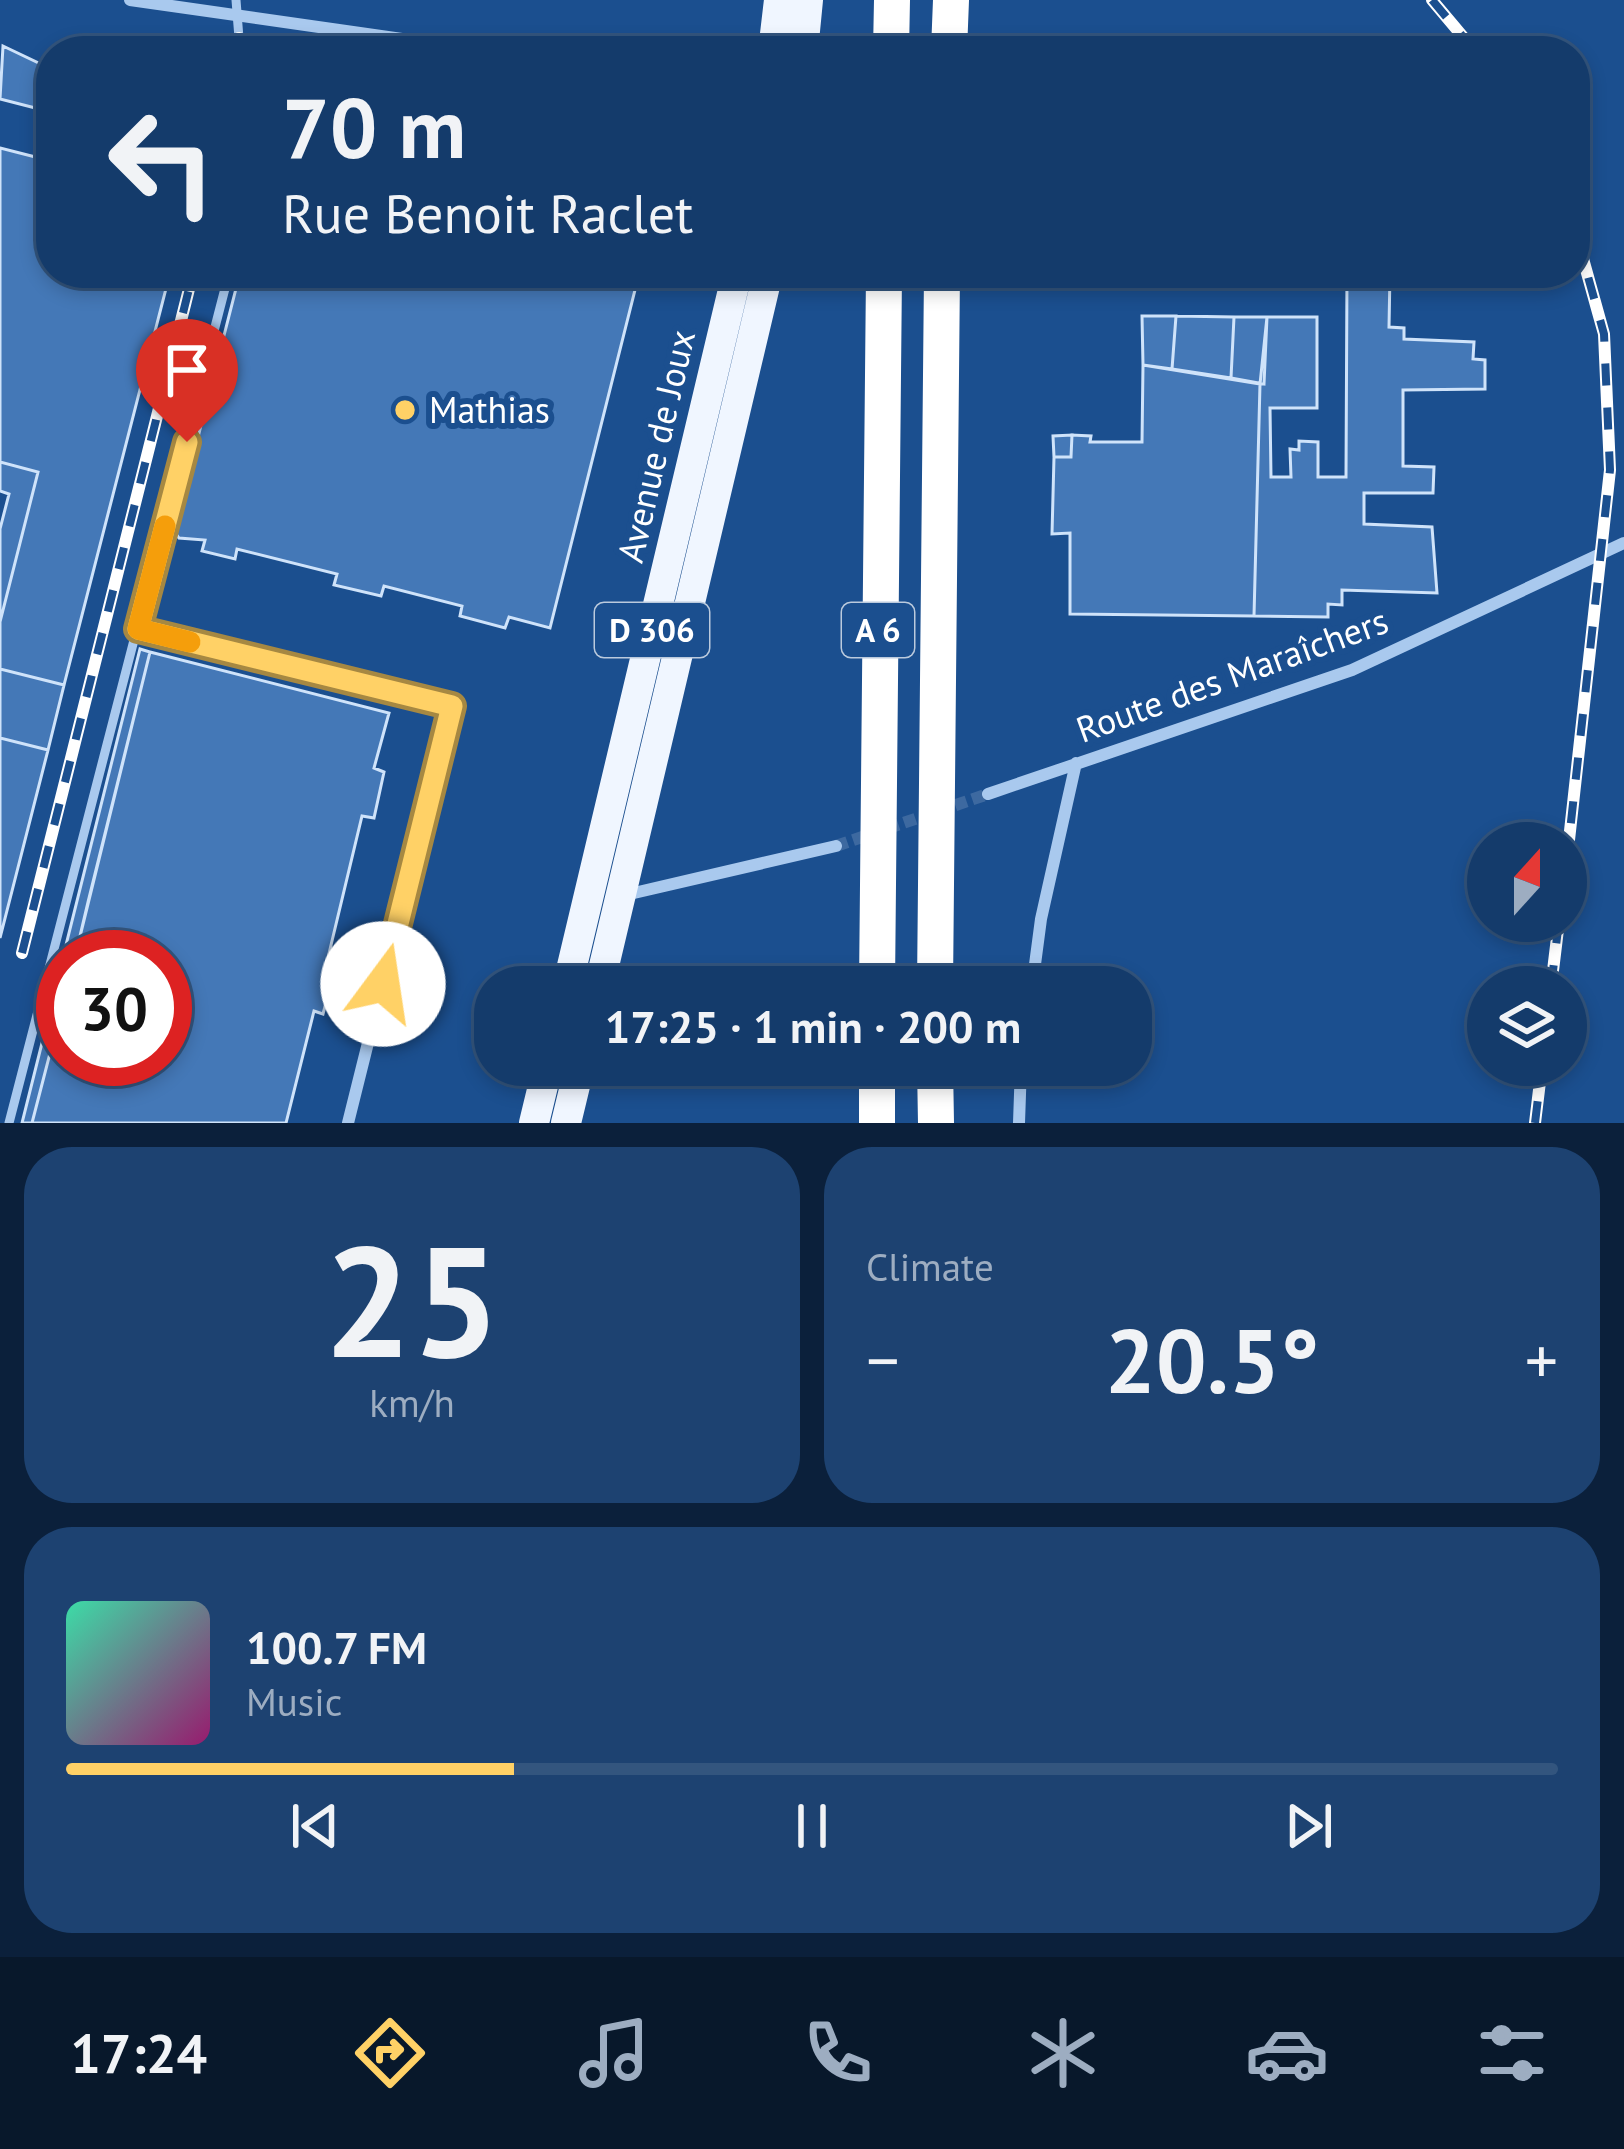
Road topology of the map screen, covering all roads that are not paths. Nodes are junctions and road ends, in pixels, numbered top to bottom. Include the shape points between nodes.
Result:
1 (130, 0) edge
2 (236, 0) edge
3 (779, 0) edge
4 (808, 0) edge
5 (892, 0) edge
6 (951, 0) edge
7 (238, 16) junction
8 (239, 36) edge
9 (380, 36) edge
10 (775, 36) edge
11 (804, 36) edge
12 (891, 36) edge
13 (950, 36) edge
14 (225, 288) edge
15 (734, 288) edge
16 (764, 288) edge
17 (884, 288) edge
18 (942, 288) edge
19 (1624, 543) edge
20 (688, 545) junction
21 (138, 629) junction
22 (1076, 763) junction
23 (988, 794) tunnel mouth
24 (836, 846) tunnel mouth
25 (606, 893) junction
26 (576, 966) edge
27 (601, 966) edge
28 (878, 966) edge
29 (935, 966) edge
30 (1035, 966) edge
31 (543, 1086) edge
32 (575, 1086) edge
33 (877, 1086) edge
34 (935, 1086) edge
35 (1021, 1086) edge
36 (8, 1123) edge
37 (349, 1123) edge
38 (534, 1123) edge
39 (566, 1123) edge
40 (877, 1123) edge
41 (935, 1123) edge
42 (1018, 1123) edge

1 - 7 street
2 - 7 lane
3 - 10 main road
4 - 11 main road
5 - 12 highway
6 - 13 highway
7 - 8 lane
7 - 9 street
14 - 21 lane
15 - 20 main road, Avenue de Joux / D 306
16 - 20 main road, Avenue de Joux / D 306
17 - 28 highway, A 6
18 - 29 highway, A 6
19 - 22 street, Route des Maraîchers via 1352,670
20 - 25 main road, Avenue de Joux / D 306
21 - 36 lane
21 - 37 street via 452,706
22 - 23 street, Route des Maraîchers
22 - 30 street
24 - 25 street
25 - 26 main road, Avenue de Joux / D 306
25 - 27 main road, Avenue de Joux / D 306
31 - 38 main road
32 - 39 main road
33 - 40 highway
34 - 41 highway
35 - 42 street

